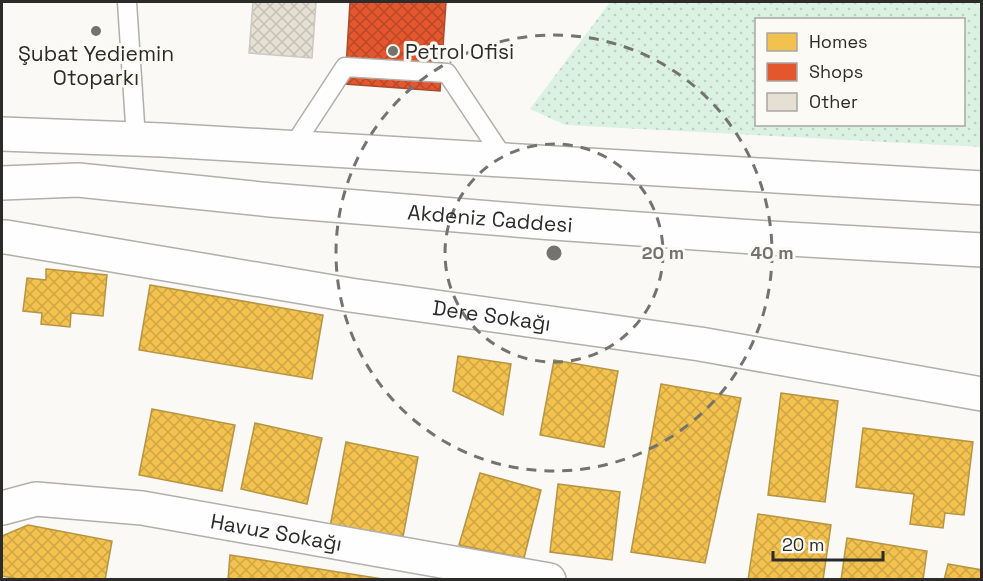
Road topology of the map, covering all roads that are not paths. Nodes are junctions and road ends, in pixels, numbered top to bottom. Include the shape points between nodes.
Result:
1 (127, 2) edge
2 (2, 134) edge
3 (136, 139) junction
4 (292, 148) junction
5 (505, 160) junction
6 (2, 183) edge
7 (981, 188) edge
8 (2, 237) edge
9 (981, 250) edge
10 (981, 394) edge
11 (2, 508) edge
12 (549, 579) edge

1 - 3 lane
2 - 3 main road
3 - 4 main road
4 - 5 main road
4 - 5 lane via 345,68 436,73 447,74
5 - 7 main road
6 - 9 main road, Akdeniz Caddesi via 78,180 528,221
8 - 10 main road, Dere Sokağı via 350,295 700,344
11 - 12 main road, Havuz Sokağı via 36,499 142,508

